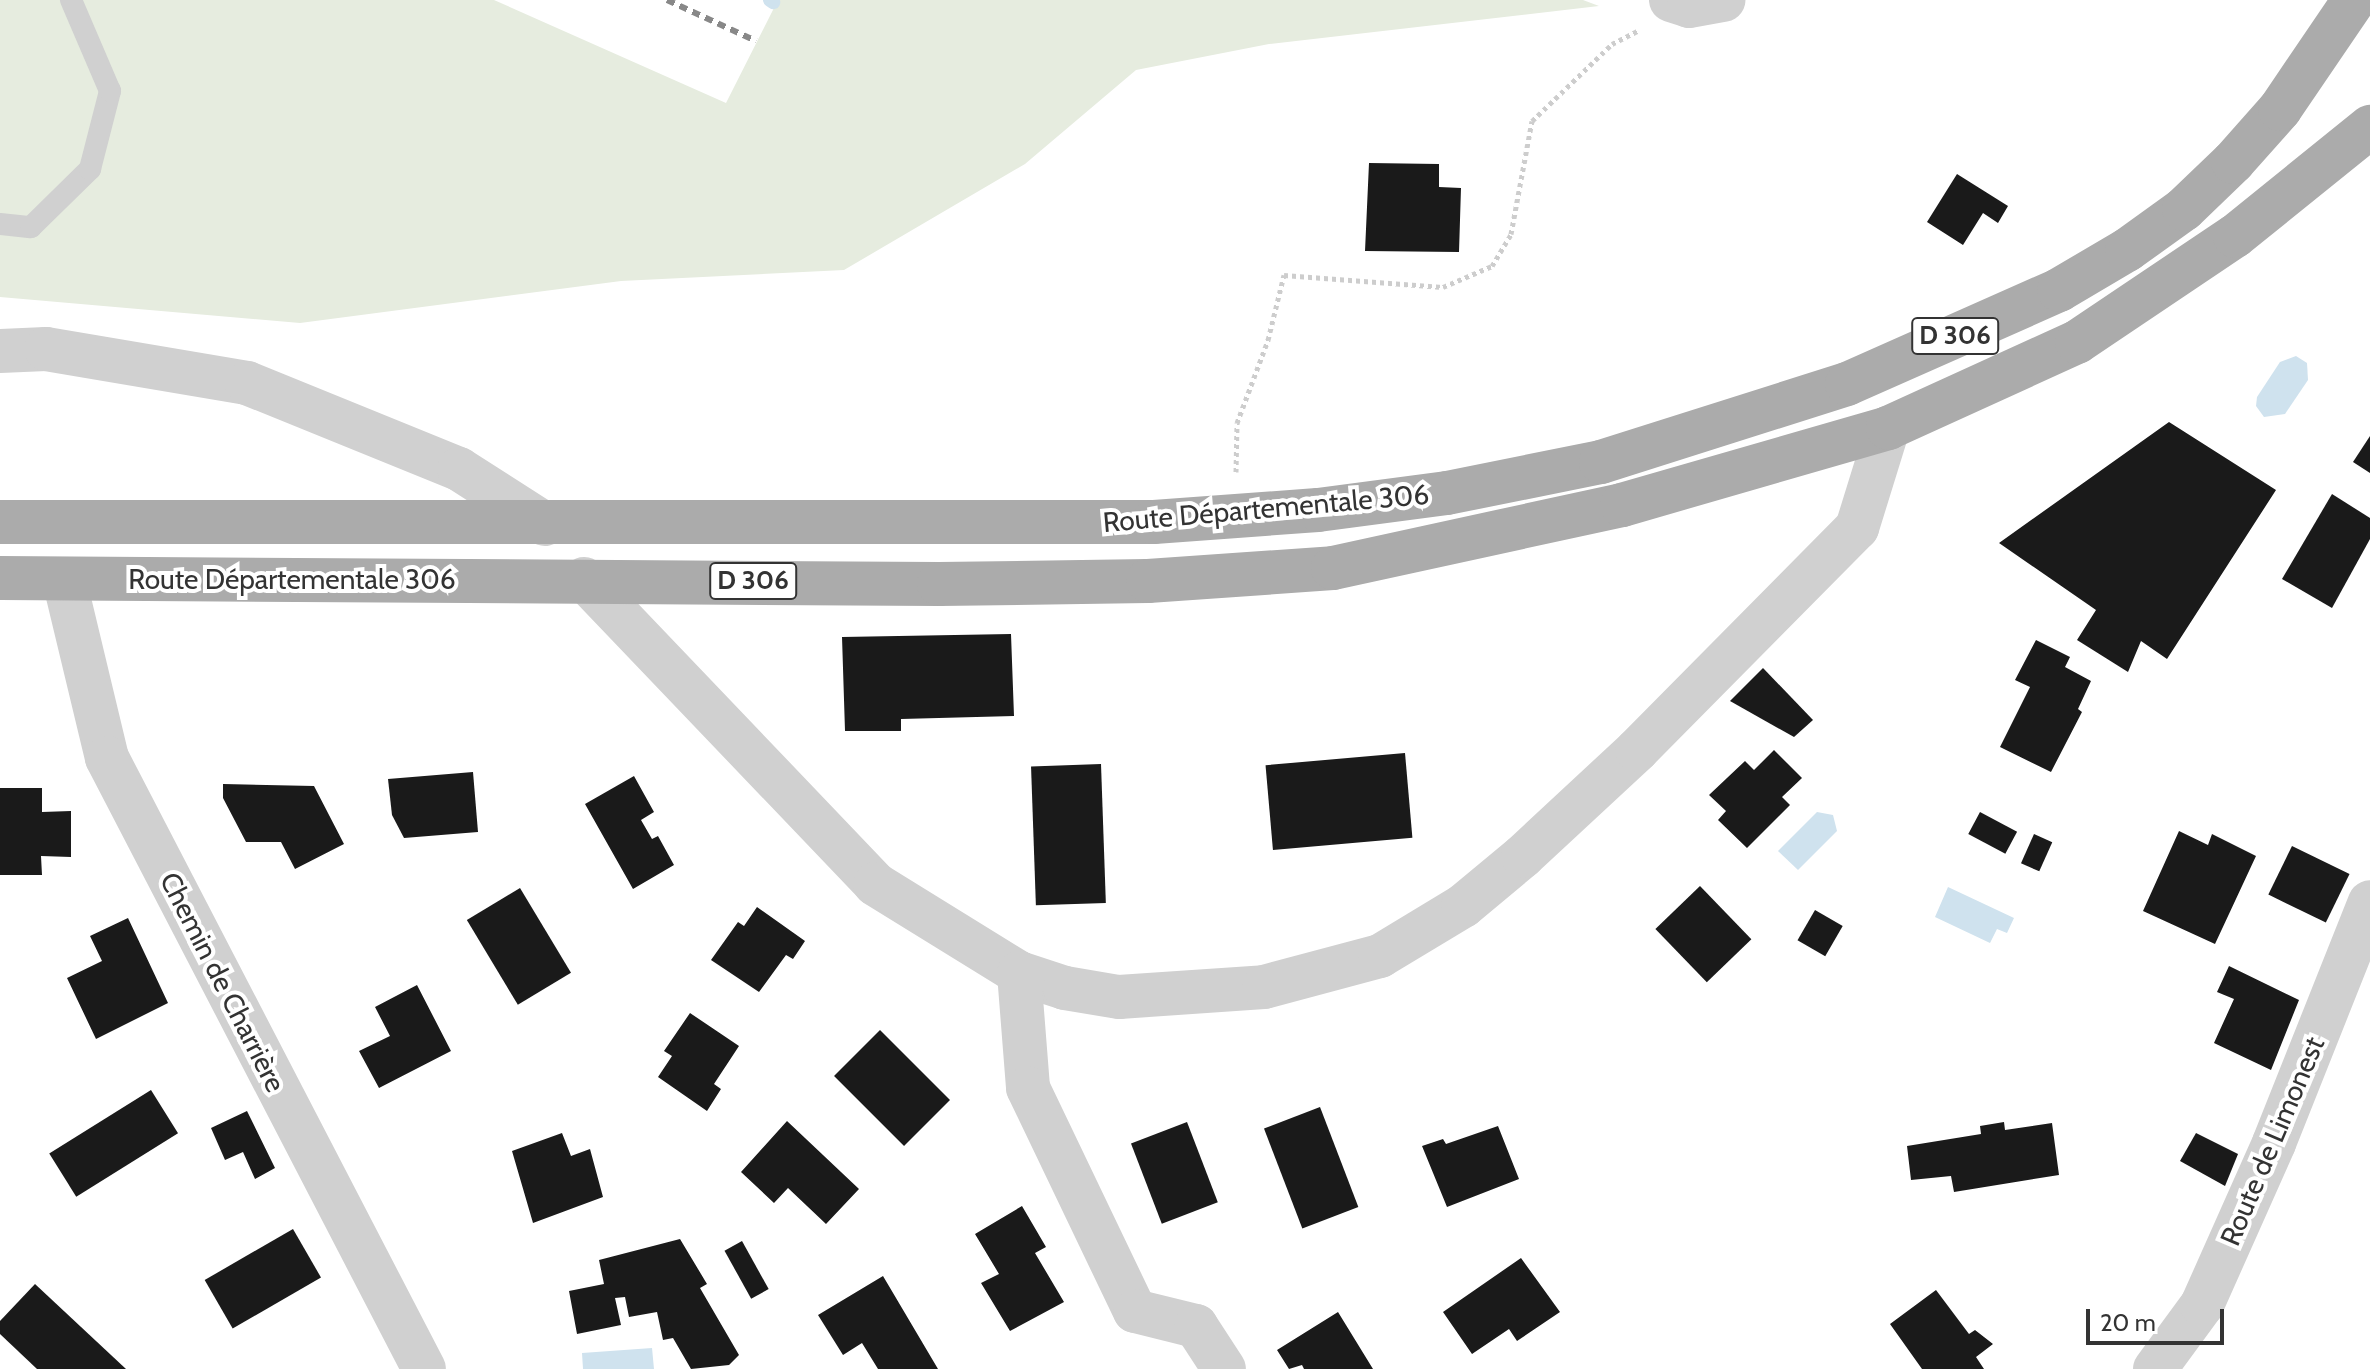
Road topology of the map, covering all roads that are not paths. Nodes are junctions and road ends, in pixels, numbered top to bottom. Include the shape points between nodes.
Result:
1 (71, 0) edge
2 (2354, 0) edge
3 (2370, 127) edge
4 (0, 224) edge
5 (0, 351) edge
6 (1888, 428) junction
7 (0, 522) edge
8 (545, 524) junction
9 (0, 578) edge
10 (64, 579) junction
11 (584, 579) junction
12 (2370, 902) edge
13 (1019, 973) junction
14 (424, 1369) edge
15 (1224, 1369) edge
16 (2155, 1369) edge

1 - 4 lane via 110,91 90,169 31,227
2 - 8 main road, Route Départementale 306 / D 306 via 2280,109 2211,185 2146,236 2059,290 1847,384 1601,462 1447,493 1234,516 935,526
3 - 6 main road, Route Départementale 306 / D 306 via 2235,236 2077,342
5 - 8 street via 46,349 247,383 459,469
6 - 11 main road, Route Départementale 306 / D 306 via 1607,509 1333,568 1148,581
6 - 13 street via 1857,528 1637,750 1463,906 1380,956 1264,987 1119,997
7 - 8 main road, Route Départementale 306 / D 306
9 - 10 main road, Route Départementale 306 / D 306
10 - 11 main road, Route Départementale 306 / D 306
10 - 14 street, Chemin de Charrière via 107,758
11 - 13 street via 875,884
12 - 16 street, Route de Limonest via 2274,1143 2202,1305
13 - 15 street via 1028,1088 1135,1311 1196,1326

